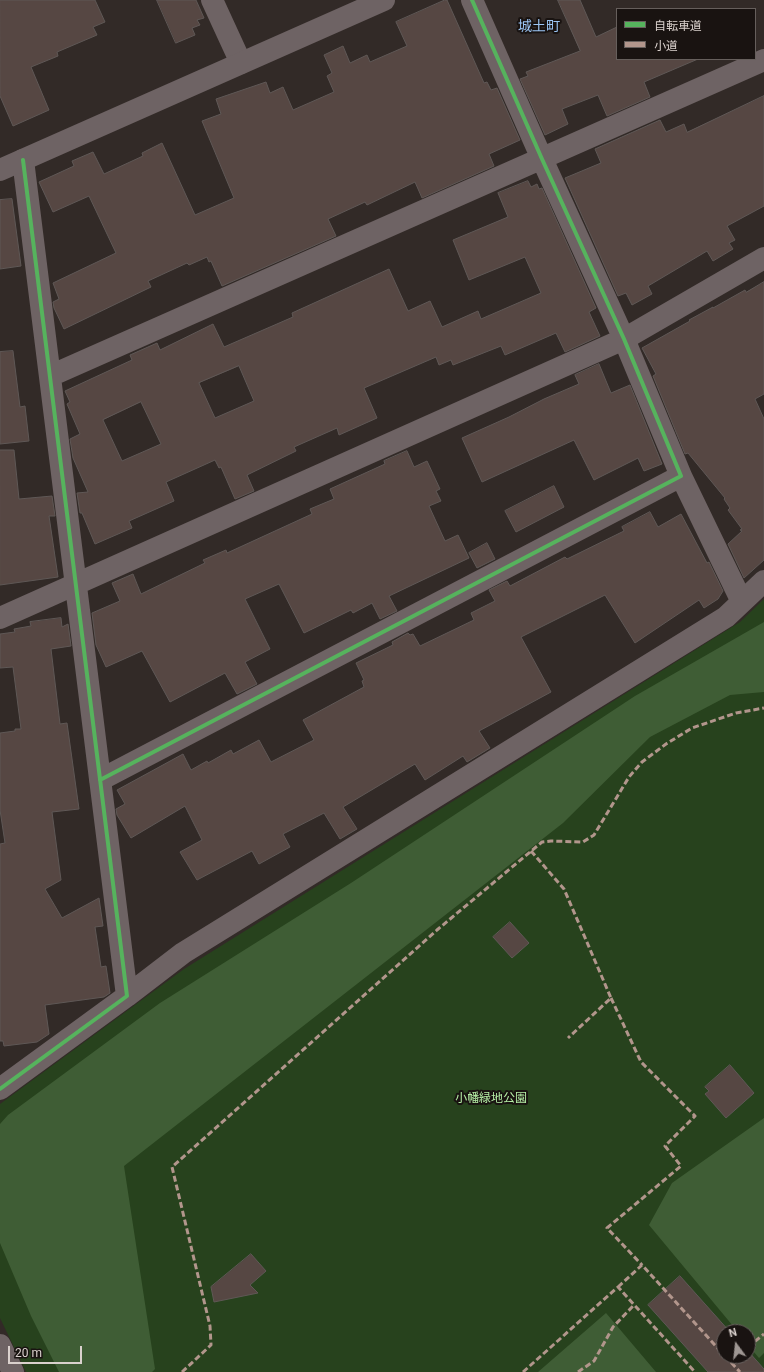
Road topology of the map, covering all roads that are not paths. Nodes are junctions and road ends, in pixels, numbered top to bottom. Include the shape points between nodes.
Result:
1 (212, 0) edge
2 (384, 0) edge
3 (472, 0) edge
4 (764, 60) edge
5 (241, 63) junction
6 (542, 159) junction
7 (23, 160) junction
8 (0, 170) edge
9 (764, 258) edge
10 (624, 339) junction
11 (50, 376) junction
12 (681, 476) junction
13 (764, 581) edge
14 (75, 584) junction
15 (742, 602) junction
16 (0, 618) edge
17 (100, 780) junction
18 (127, 996) junction
19 (0, 1089) edge
20 (0, 1345) edge
21 (13, 1372) edge

1 - 5 street
2 - 5 street
3 - 6 street
4 - 6 street
5 - 7 street
6 - 10 street
6 - 11 street
7 - 8 street
7 - 11 street
9 - 10 street
10 - 12 street
10 - 14 street
11 - 14 street
12 - 15 street
12 - 17 street
13 - 15 street
14 - 16 street
14 - 17 street
15 - 18 street via 726,617 183,953
17 - 18 street
18 - 19 street
20 - 21 street

